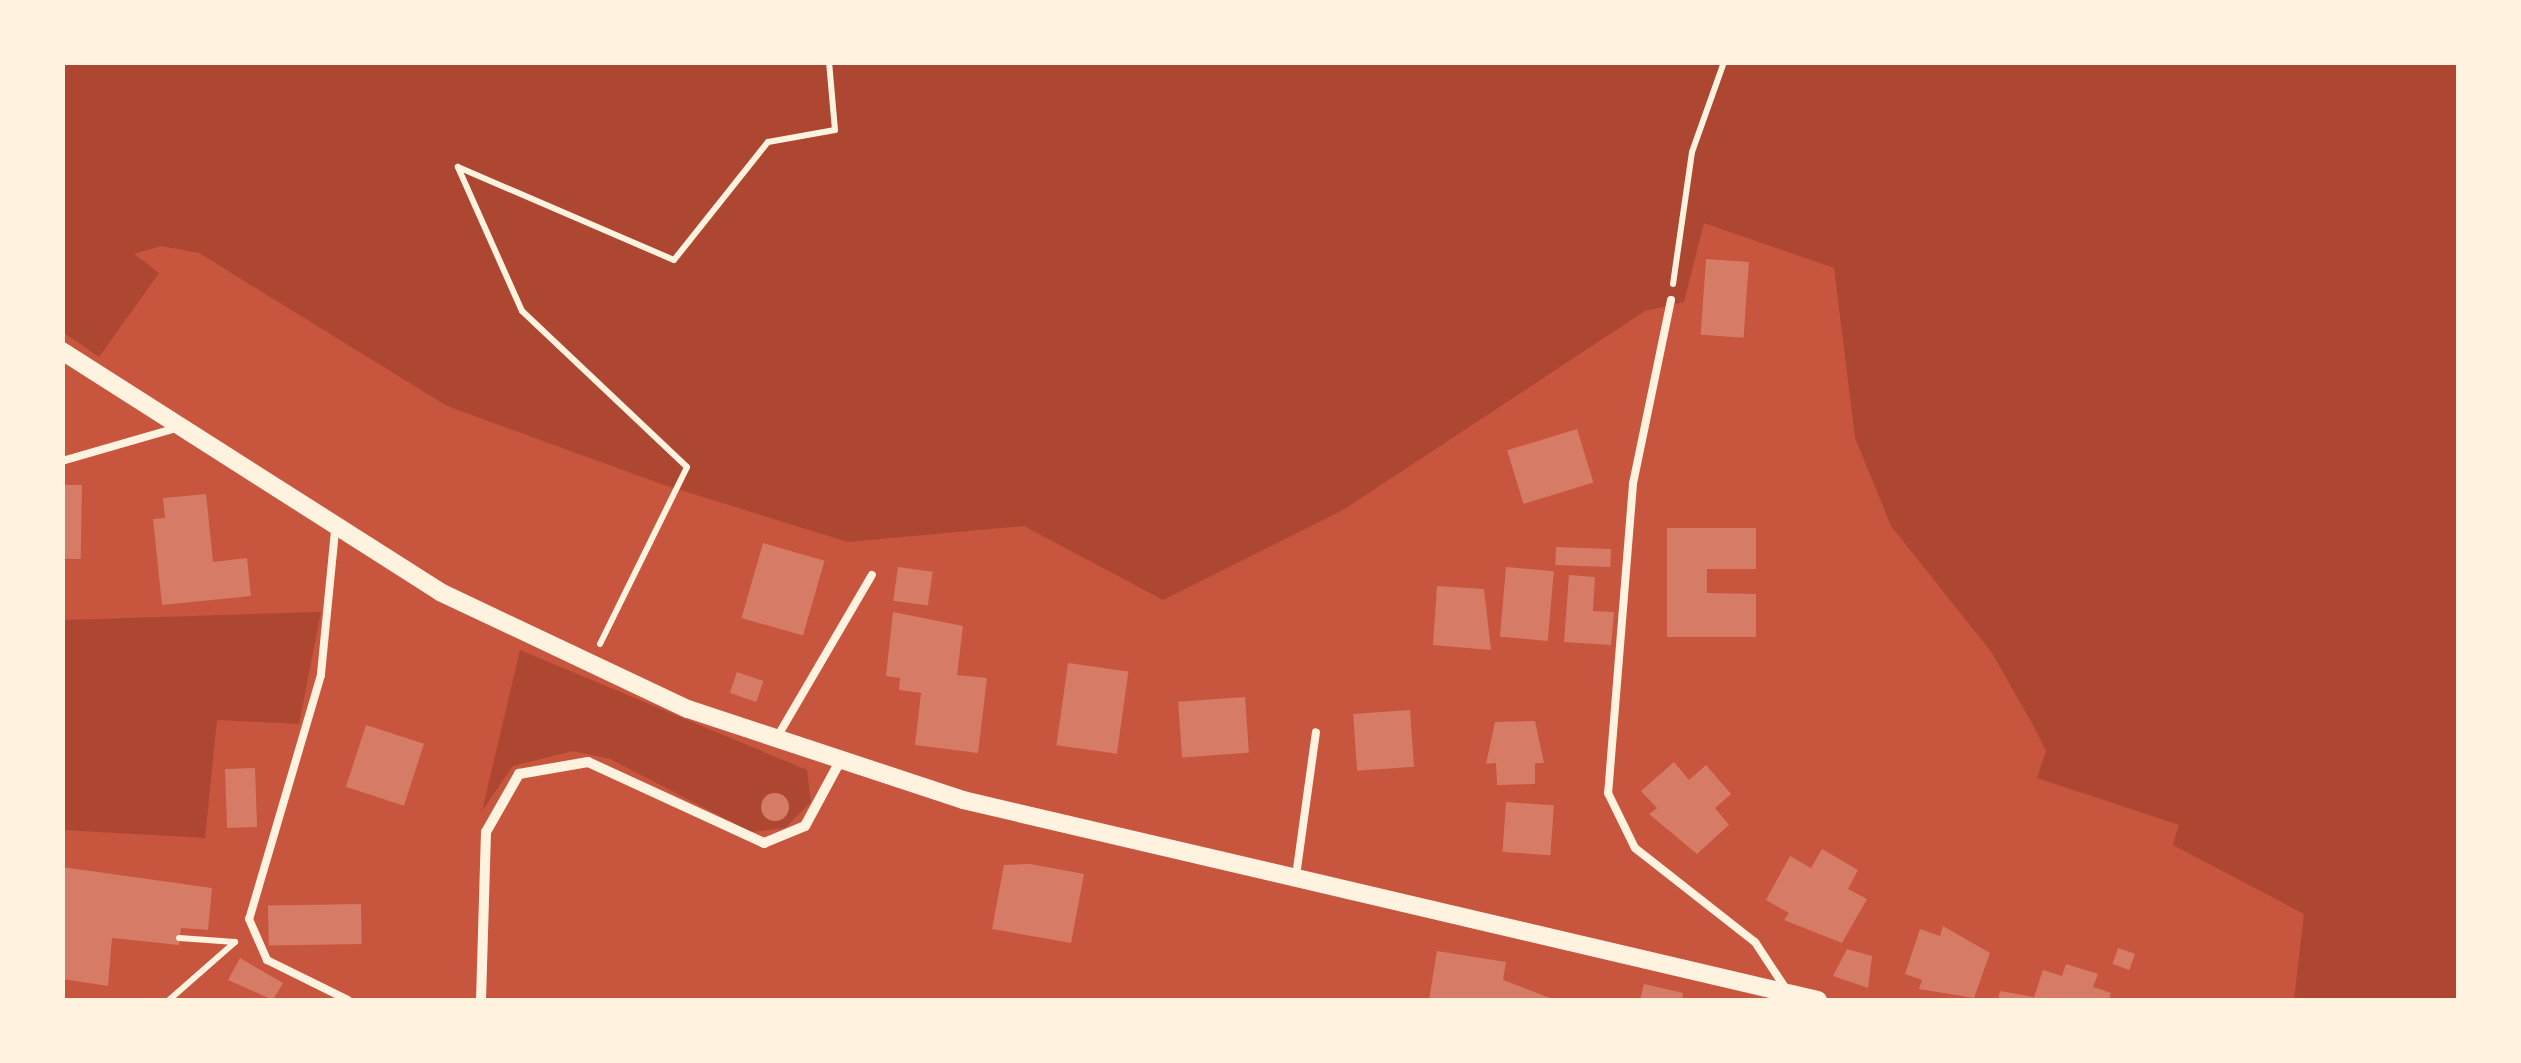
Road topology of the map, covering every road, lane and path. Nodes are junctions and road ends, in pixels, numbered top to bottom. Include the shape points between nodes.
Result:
1 (829, 62) edge
2 (1724, 62) edge
3 (1671, 300) joint
4 (62, 351) edge
5 (176, 428) junction
6 (62, 461) edge
7 (335, 532) junction
8 (872, 575) dead end
9 (588, 667) junction
10 (1316, 732) dead end
11 (775, 740) junction
12 (839, 763) junction
13 (1295, 880) junction
14 (179, 938) dead end
15 (1775, 994) edge
16 (170, 1000) edge
17 (348, 1000) edge
18 (482, 1000) edge
19 (1818, 1000) edge

1 - 9 path via 835,130 768,142 674,260 458,167 522,311 688,466
2 - 3 path via 1692,152
3 - 15 lane via 1632,484 1610,804 1636,848 1755,942
4 - 5 street
5 - 6 lane
5 - 7 street
7 - 9 street
7 - 17 lane via 321,676 249,919 267,960
8 - 11 lane
9 - 11 street
10 - 13 lane
11 - 12 street
12 - 13 street
12 - 18 street via 804,826 764,843 588,762 519,774 486,832
13 - 15 street
14 - 16 path via 235,942
15 - 19 street

